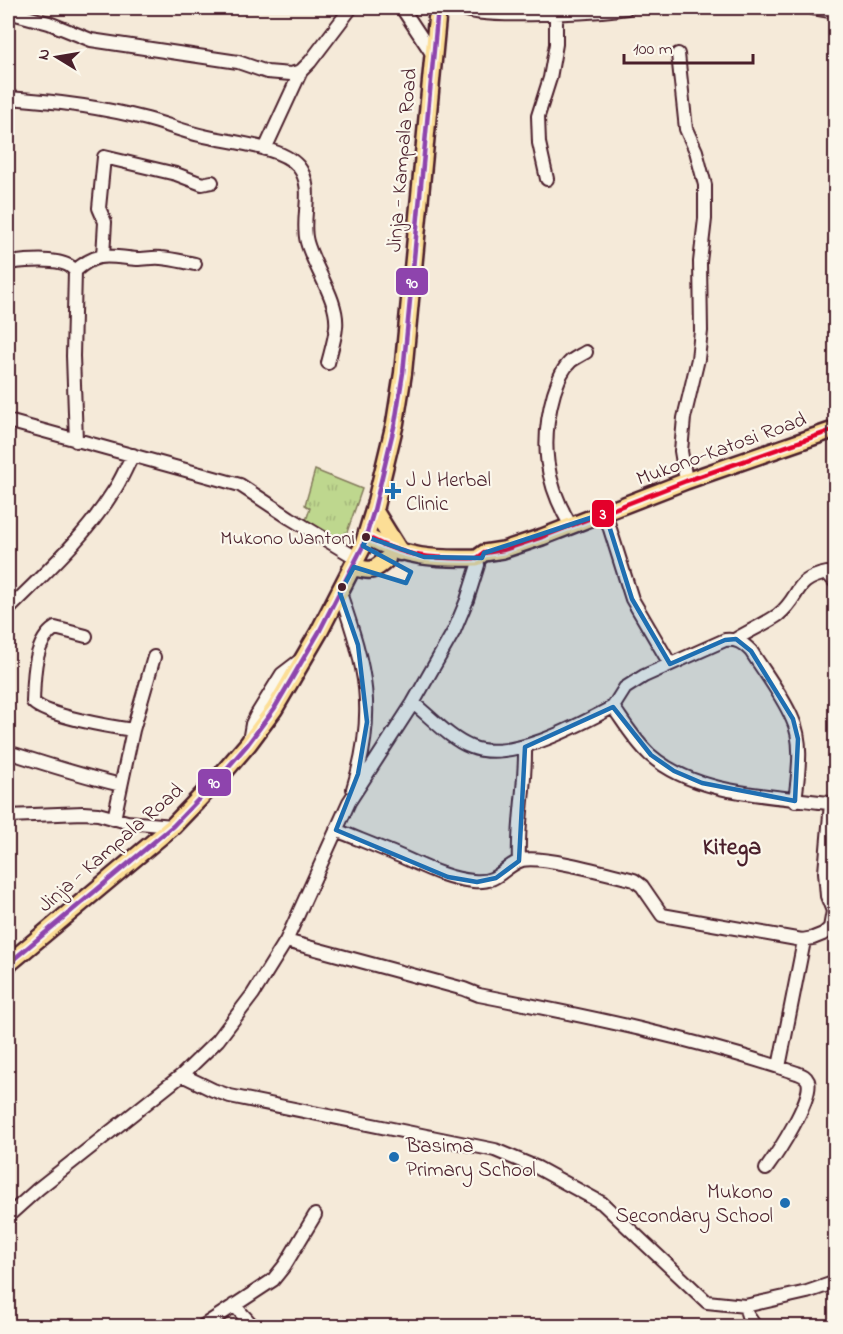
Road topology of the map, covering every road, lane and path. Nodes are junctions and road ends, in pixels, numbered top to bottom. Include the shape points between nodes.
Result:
1 (351, 8) edge
2 (402, 8) edge
3 (438, 8) edge
4 (462, 8) edge
5 (627, 8) edge
6 (813, 8) edge
7 (832, 10) edge
8 (8, 12) edge
9 (556, 13) junction
10 (678, 54) dead end
11 (433, 55) junction
12 (301, 71) junction
13 (8, 98) edge
14 (265, 149) junction
15 (548, 180) dead end
16 (212, 182) dead end
17 (103, 256) junction
18 (8, 263) edge
19 (195, 264) dead end
20 (75, 271) junction
21 (586, 352) dead end
22 (328, 363) dead end
23 (8, 422) edge
24 (836, 429) edge
25 (76, 441) junction
26 (133, 455) junction
27 (686, 481) junction
28 (374, 510) junction
29 (605, 513) junction
30 (571, 526) junction
31 (360, 552) junction
32 (394, 556) junction
33 (480, 559) junction
34 (836, 583) edge
35 (340, 593) junction
36 (8, 610) edge
37 (86, 636) dead end
38 (736, 639) junction
39 (154, 657) dead end
40 (670, 664) junction
41 (413, 703) junction
42 (613, 707) junction
43 (133, 730) junction
44 (525, 747) junction
45 (8, 752) edge
46 (121, 785) junction
47 (795, 801) junction
48 (349, 802) junction
49 (833, 804) edge
50 (8, 816) edge
51 (114, 819) junction
52 (173, 826) junction
53 (336, 830) junction
54 (519, 861) junction
55 (802, 940) junction
56 (286, 941) junction
57 (8, 964) edge
58 (779, 1067) junction
59 (182, 1075) junction
60 (766, 1169) dead end
61 (315, 1215) dead end
62 (8, 1216) edge
63 (836, 1282) edge
64 (234, 1305) junction
65 (745, 1306) junction
66 (203, 1326) edge
67 (254, 1326) edge
68 (755, 1326) edge

1 - 12 street
2 - 11 street
3 - 11 highway, Jinja - Kampala Road
4 - 9 street via 488,14
5 - 9 street
6 - 7 street
8 - 12 street via 91,40 238,62 267,72
9 - 15 street via 556,44 538,116 538,143
10 - 27 street via 686,129 705,185 701,331 681,450
11 - 28 highway, Jinja - Kampala Road via 403,373
12 - 14 street
13 - 14 street via 88,106
14 - 22 street via 298,166 307,184 306,240 334,303 337,326
16 - 17 street via 202,184 104,157 99,208 105,222
17 - 19 street
17 - 20 street via 85,262
18 - 20 street via 61,262
20 - 25 street
21 - 30 street via 570,362 560,375 546,427 545,449 552,484
23 - 25 street
24 - 27 main road, Mukono-Katosi Road
25 - 26 street
26 - 31 street via 240,485 290,518
26 - 36 street via 95,518
27 - 29 main road, Mukono-Katosi Road
28 - 31 highway, Jinja - Kampala Road
28 - 32 highway
29 - 30 main road, Mukono-Katosi Road
29 - 40 street via 632,599
30 - 33 main road, Mukono-Katosi Road
31 - 32 main road, Mukono-Katosi Road via 390,549
31 - 32 highway via 368,572
31 - 35 highway, Jinja - Kampala Road
32 - 33 main road, Mukono-Katosi Road via 459,568
33 - 41 street via 454,631
34 - 38 street via 827,573 812,576 776,616
35 - 48 street via 358,645 367,705 365,744
35 - 52 highway, Jinja - Kampala Road via 274,709 218,780
37 - 43 street via 55,628 50,632 36,663 33,702 61,715
38 - 40 street
38 - 47 street via 751,651 793,719 798,739
39 - 43 street
40 - 42 street via 625,688
41 - 44 street via 470,747 481,751
41 - 48 street
42 - 44 street
42 - 47 street via 651,755 674,771 702,783
43 - 46 street
44 - 54 street
45 - 46 street
46 - 51 street
47 - 49 street
48 - 53 street
49 - 55 street via 825,872 833,911 830,928
50 - 51 street via 83,813
51 - 52 street
52 - 57 highway, Jinja - Kampala Road
53 - 54 street via 447,877 470,881 495,878
53 - 56 street
54 - 55 street via 556,862 634,879 662,915
55 - 58 street
56 - 58 street via 479,995 595,1018
56 - 59 street via 218,1040
58 - 60 street via 806,1077 808,1095
59 - 62 street
59 - 65 street via 230,1096 504,1153 602,1203 707,1302
61 - 64 street via 273,1280
63 - 65 street
64 - 66 street
64 - 67 street
65 - 68 street

